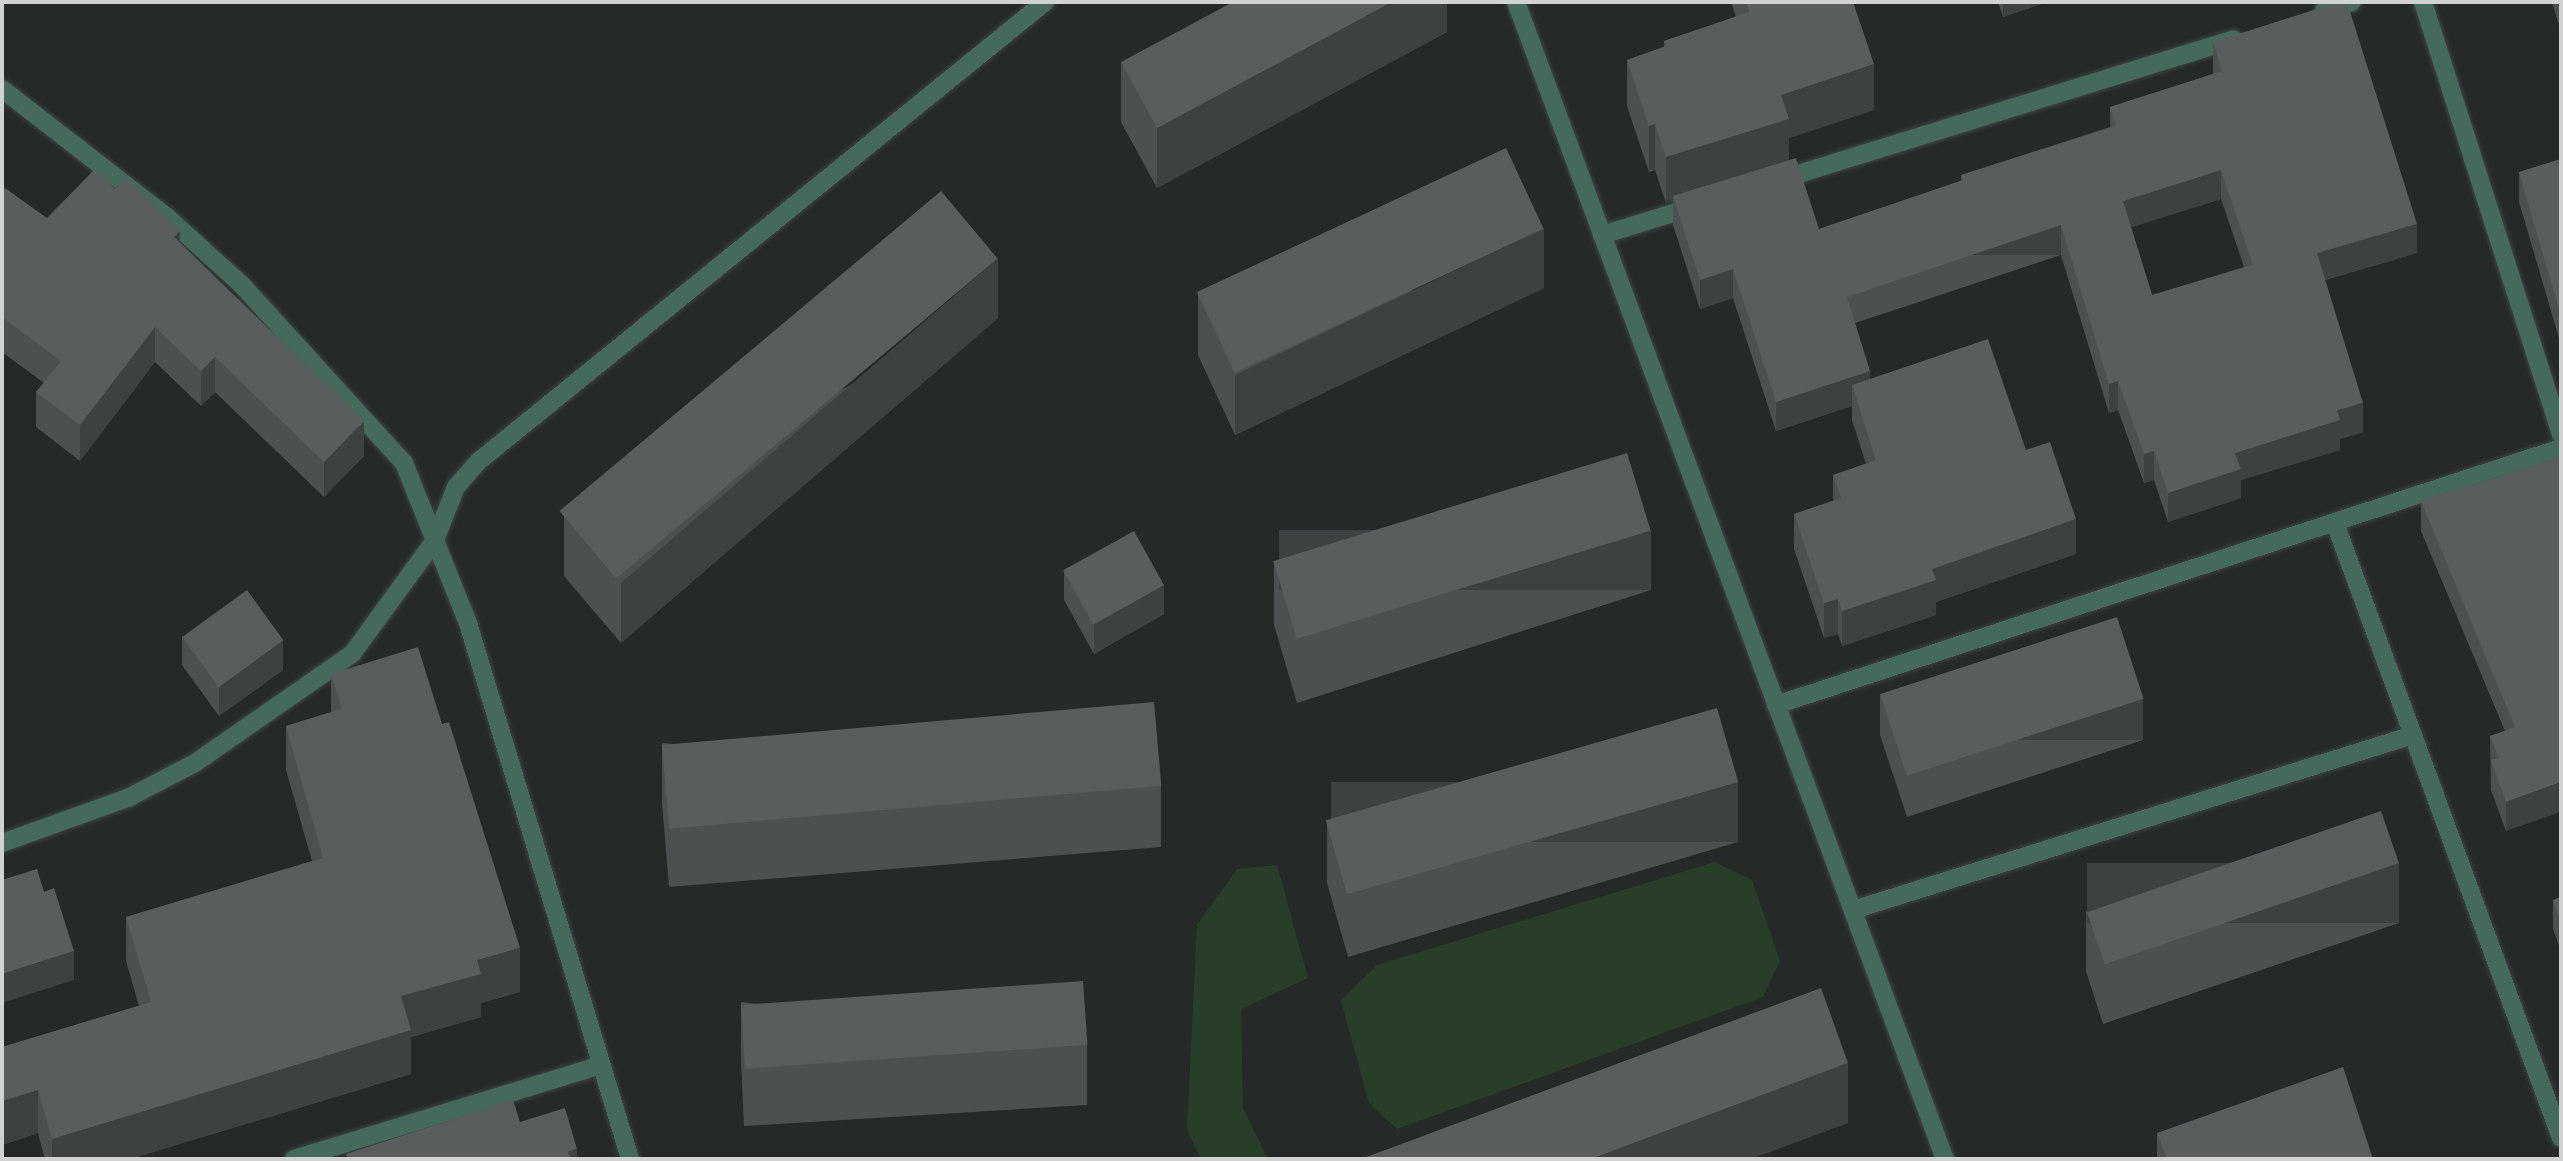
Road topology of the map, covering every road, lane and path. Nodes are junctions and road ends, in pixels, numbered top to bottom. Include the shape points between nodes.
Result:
1 (1045, 2) edge
2 (1516, 2) edge
3 (2352, 2) edge
4 (2423, 2) edge
5 (2299, 18) edge
6 (2247, 34) edge
7 (2, 89) edge
8 (1760, 186) edge
9 (1721, 198) edge
10 (1602, 235) junction
11 (2561, 435) edge
12 (2561, 448) edge
13 (2335, 523) junction
14 (435, 540) junction
15 (1776, 705) junction
16 (2413, 735) junction
17 (2, 843) edge
18 (1853, 910) junction
19 (601, 1065) junction
20 (2561, 1138) edge
21 (294, 1159) edge
22 (630, 1159) edge
23 (1945, 1159) edge

1 - 14 street via 479,461 456,487
2 - 10 street
3 - 5 street
4 - 11 street
6 - 8 street
7 - 14 street via 167,217 241,284 404,463
9 - 10 street
10 - 15 street
12 - 13 street
13 - 15 street
13 - 16 street
14 - 17 street via 352,654 195,763 128,798
14 - 19 street via 468,623
15 - 18 street
16 - 18 street
16 - 20 street
18 - 23 street
19 - 21 street
19 - 22 street

